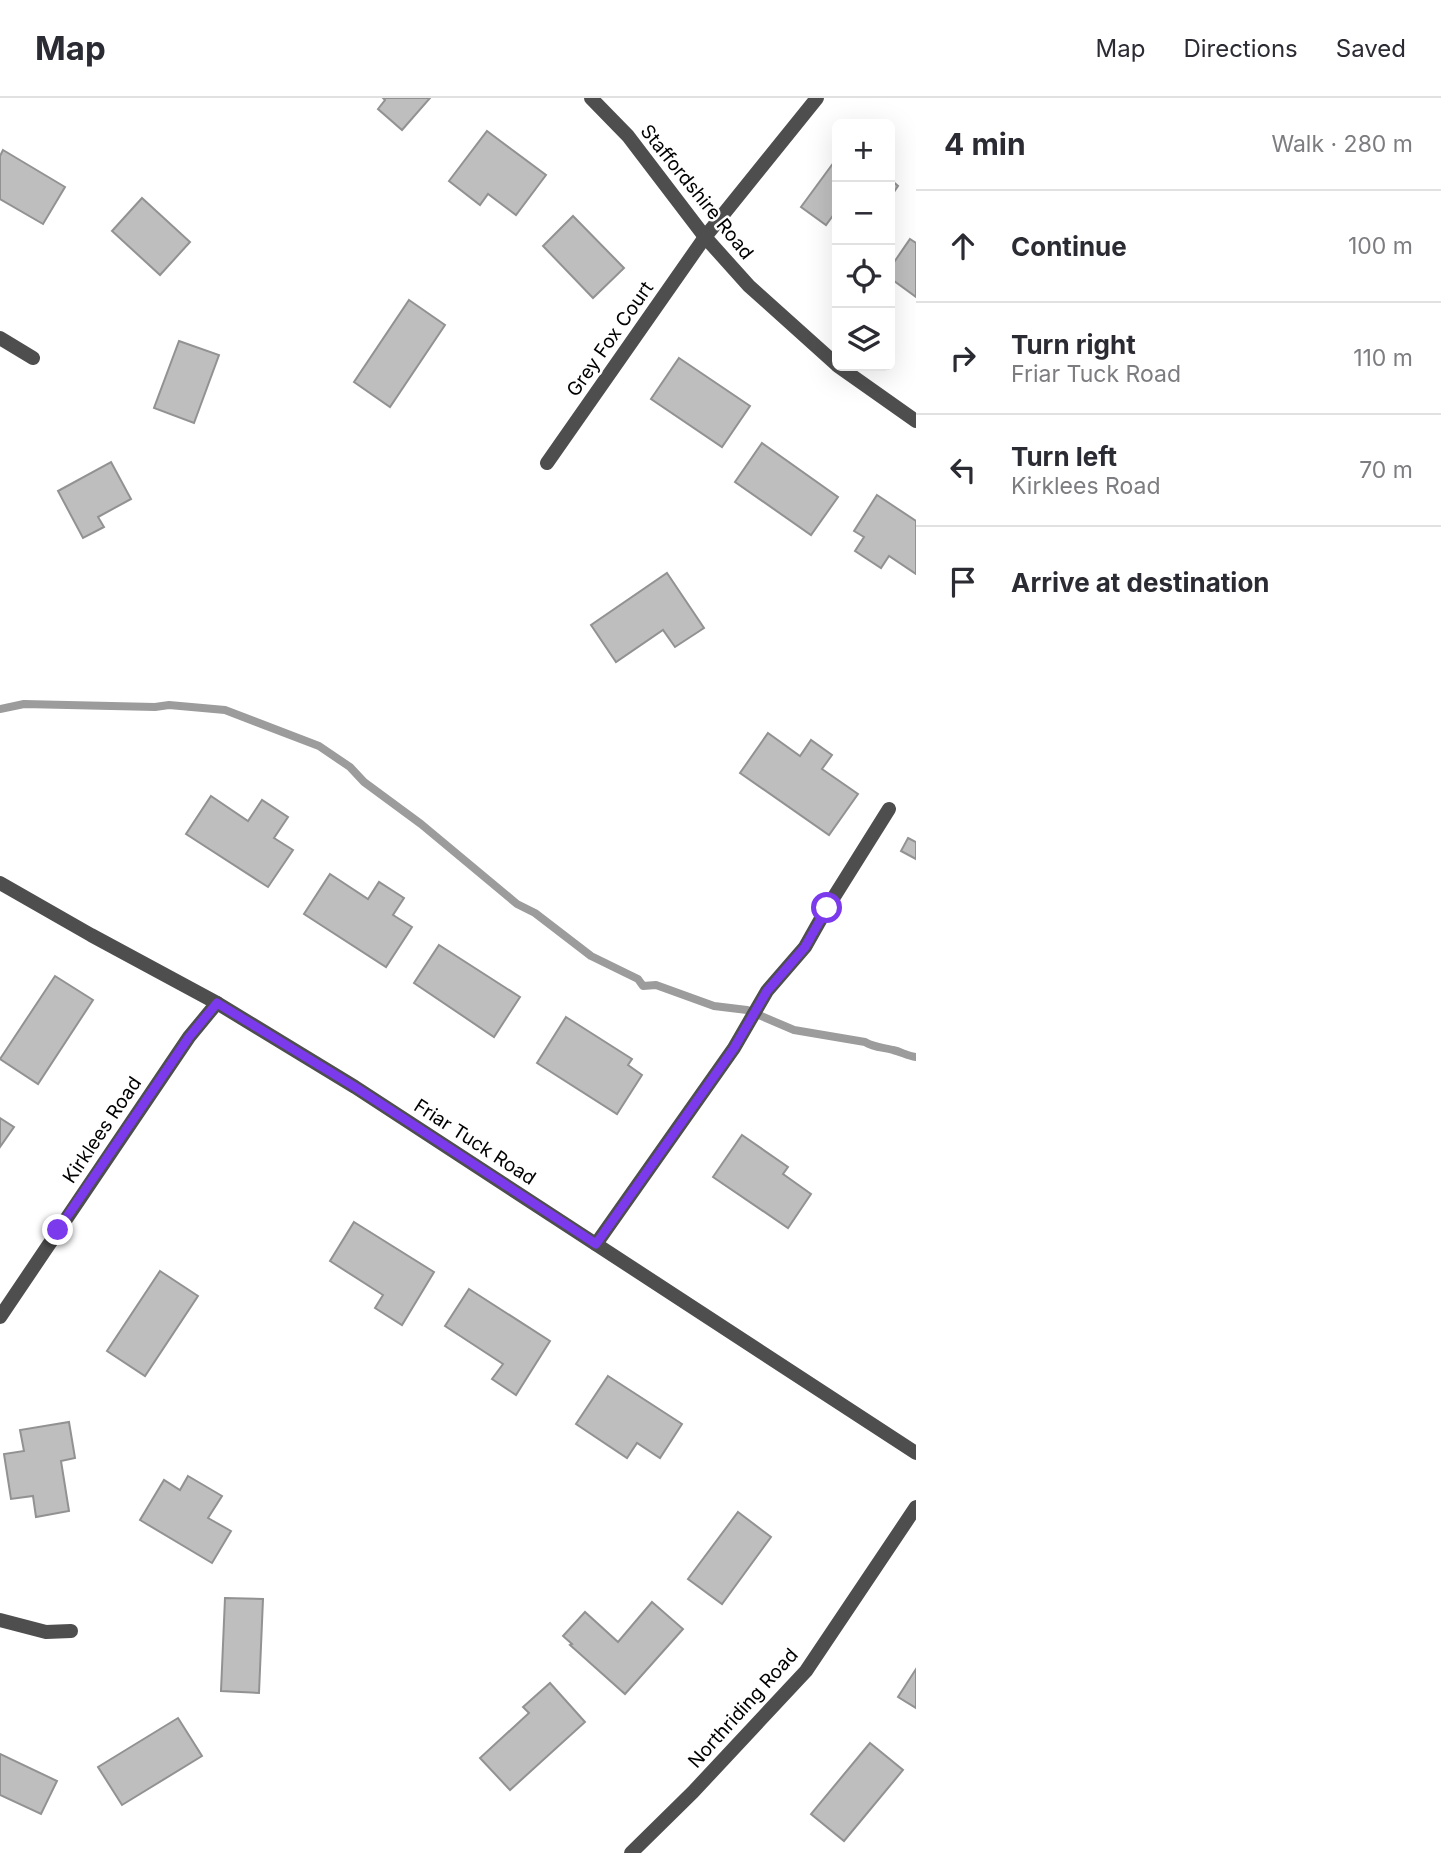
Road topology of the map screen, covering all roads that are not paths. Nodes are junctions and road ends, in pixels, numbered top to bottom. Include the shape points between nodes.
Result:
1 (591, 98) edge
2 (817, 98) edge
3 (705, 237) junction
4 (0, 338) edge
5 (33, 358) dead end
6 (832, 360) edge
7 (846, 371) edge
8 (916, 421) edge
9 (547, 463) dead end
10 (890, 809) dead end
11 (0, 883) edge
12 (217, 1003) junction
13 (596, 1244) junction
14 (0, 1317) edge
15 (916, 1453) edge
16 (916, 1507) edge
17 (0, 1620) edge
18 (71, 1631) dead end
19 (631, 1853) edge

1 - 3 street, Staffordshire Road via 628,136
2 - 3 street, Grey Fox Court
3 - 6 street, Staffordshire Road via 749,286
3 - 9 street, Grey Fox Court
4 - 5 street
7 - 8 street, Staffordshire Road
10 - 13 street via 805,947 767,991 734,1048
11 - 12 street, Friar Tuck Road
12 - 13 street, Friar Tuck Road
12 - 14 street, Kirklees Road via 189,1037
13 - 15 street, Friar Tuck Road
16 - 19 street, Northriding Road via 806,1671
17 - 18 street via 46,1632

